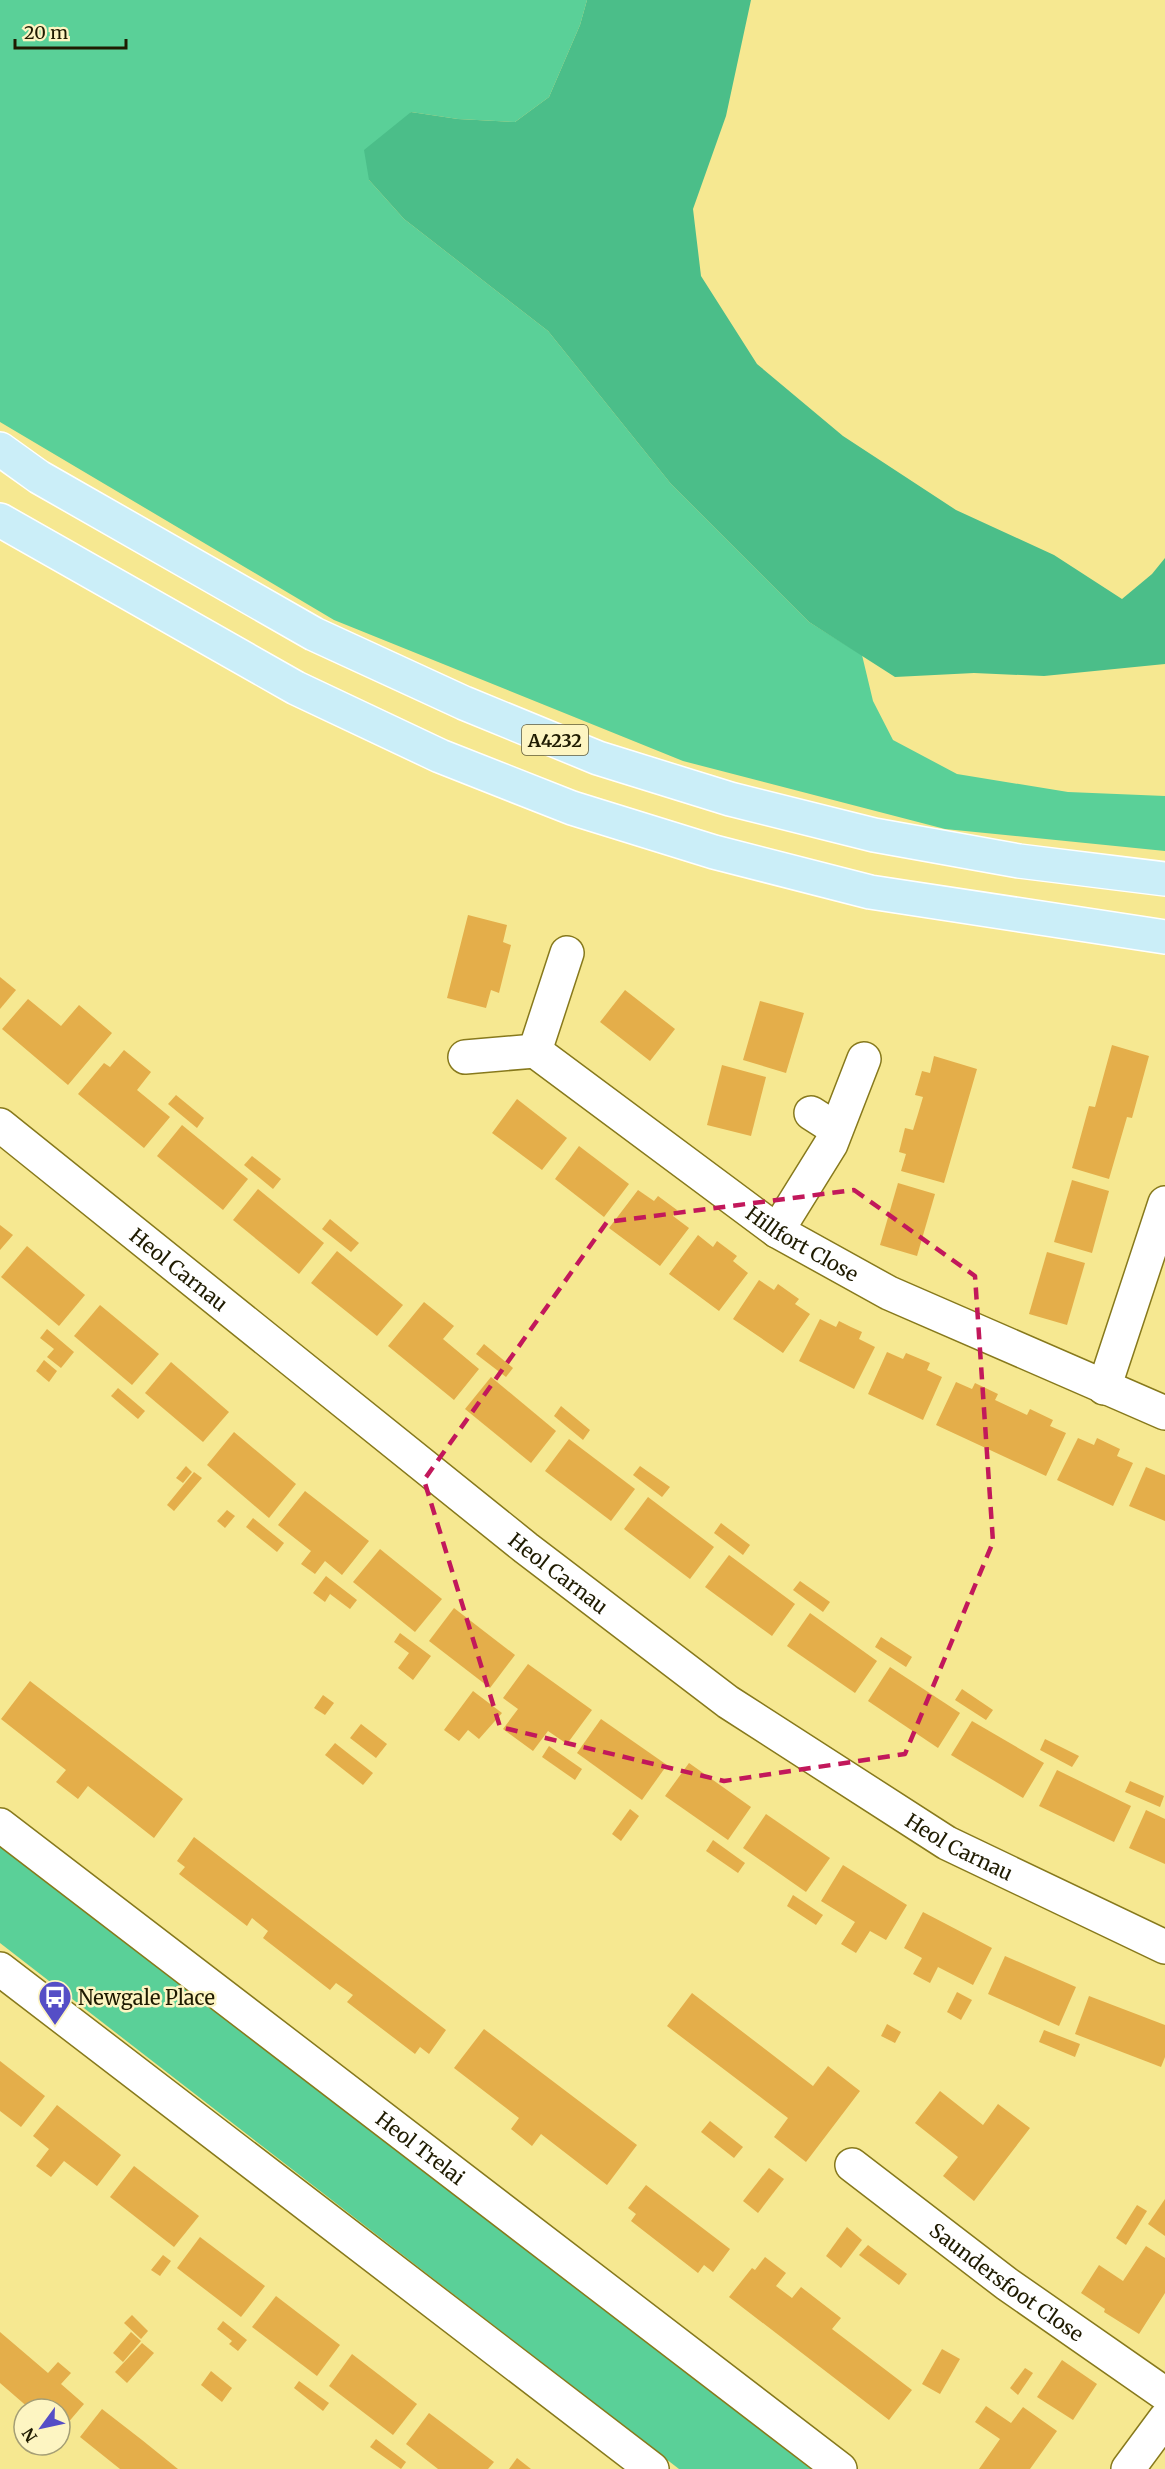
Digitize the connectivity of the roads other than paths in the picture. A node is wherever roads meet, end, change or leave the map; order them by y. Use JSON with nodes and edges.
{"nodes":[{"id":1,"x":0,"y":449,"type":"edge"},
{"id":2,"x":0,"y":520,"type":"edge"},
{"id":3,"x":1165,"y":879,"type":"edge"},
{"id":4,"x":1165,"y":937,"type":"edge"},
{"id":5,"x":567,"y":953,"type":"dead end"},
{"id":6,"x":536,"y":1051,"type":"junction"},
{"id":7,"x":465,"y":1057,"type":"dead end"},
{"id":8,"x":864,"y":1059,"type":"dead end"},
{"id":9,"x":0,"y":1125,"type":"edge"},
{"id":10,"x":1165,"y":1203,"type":"edge"},
{"id":11,"x":777,"y":1231,"type":"junction"},
{"id":12,"x":1104,"y":1388,"type":"junction"},
{"id":13,"x":1165,"y":1413,"type":"edge"},
{"id":14,"x":0,"y":1825,"type":"edge"},
{"id":15,"x":1165,"y":1947,"type":"edge"},
{"id":16,"x":0,"y":1969,"type":"edge"},
{"id":17,"x":852,"y":2165,"type":"dead end"},
{"id":18,"x":1165,"y":2394,"type":"edge"},
{"id":19,"x":1165,"y":2419,"type":"edge"},
{"id":20,"x":652,"y":2469,"type":"edge"},
{"id":21,"x":840,"y":2469,"type":"edge"},
{"id":22,"x":1128,"y":2469,"type":"edge"}],
"edges":[{"from":1,"to":3,"type":"main road","number":"A4232"},
{"from":2,"to":4,"type":"main road"},
{"from":5,"to":6,"type":"street"},
{"from":6,"to":7,"type":"street"},
{"from":6,"to":11,"type":"street","name":"Hillfort Close"},
{"from":8,"to":11,"type":"street"},
{"from":9,"to":15,"type":"street","name":"Heol Carnau"},
{"from":10,"to":12,"type":"street"},
{"from":11,"to":12,"type":"street","name":"Hillfort Close"},
{"from":12,"to":13,"type":"street","name":"Hillfort Close"},
{"from":14,"to":21,"type":"street","name":"Heol Trelai"},
{"from":16,"to":20,"type":"street"},
{"from":17,"to":18,"type":"street","name":"Saundersfoot Close"},
{"from":19,"to":22,"type":"street"}]}
